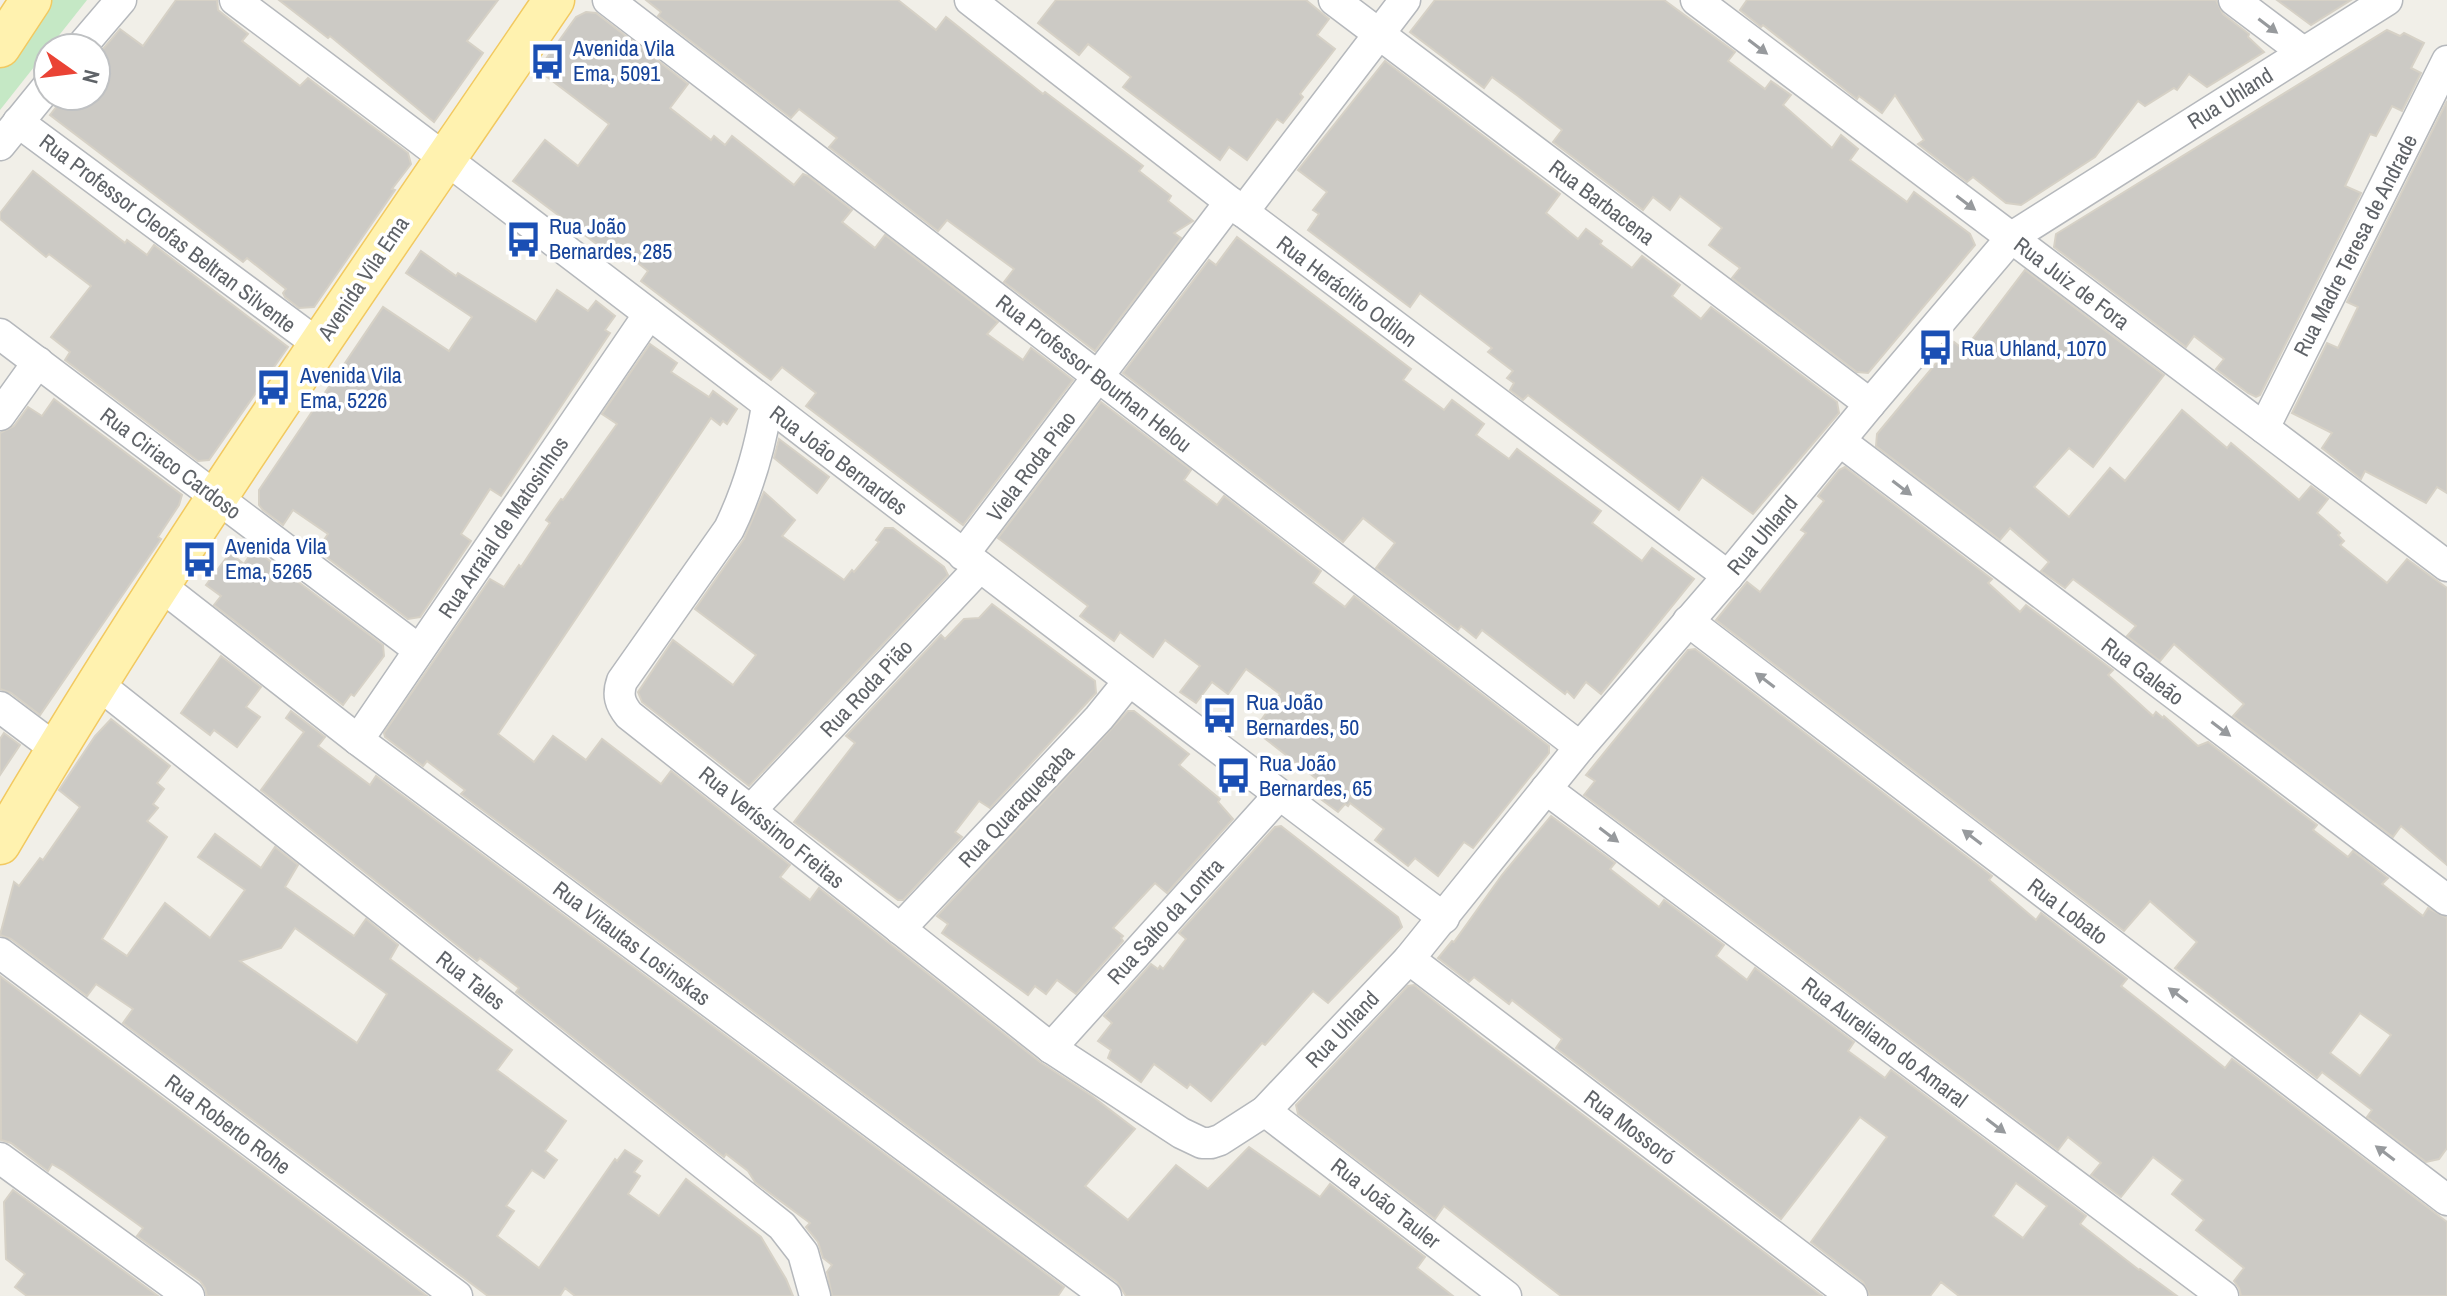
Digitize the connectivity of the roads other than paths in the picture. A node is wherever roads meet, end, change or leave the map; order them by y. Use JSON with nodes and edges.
{"nodes":[{"id":1,"x":31,"y":0,"type":"edge"},
{"id":2,"x":121,"y":0,"type":"edge"},
{"id":3,"x":235,"y":0,"type":"edge"},
{"id":4,"x":554,"y":0,"type":"edge"},
{"id":5,"x":608,"y":0,"type":"edge"},
{"id":6,"x":970,"y":0,"type":"edge"},
{"id":7,"x":1334,"y":0,"type":"edge"},
{"id":8,"x":1405,"y":0,"type":"edge"},
{"id":9,"x":1696,"y":0,"type":"edge"},
{"id":10,"x":2234,"y":0,"type":"edge"},
{"id":11,"x":2387,"y":0,"type":"edge"},
{"id":12,"x":94,"y":32,"type":"edge"},
{"id":13,"x":1379,"y":34,"type":"junction"},
{"id":14,"x":0,"y":47,"type":"edge"},
{"id":15,"x":2303,"y":52,"type":"junction"},
{"id":16,"x":2447,"y":61,"type":"edge"},
{"id":17,"x":32,"y":106,"type":"edge"},
{"id":18,"x":9,"y":134,"type":"edge"},
{"id":19,"x":447,"y":158,"type":"junction"},
{"id":20,"x":1236,"y":207,"type":"junction"},
{"id":21,"x":2012,"y":237,"type":"junction"},
{"id":22,"x":649,"y":314,"type":"junction"},
{"id":23,"x":0,"y":334,"type":"edge"},
{"id":24,"x":318,"y":344,"type":"junction"},
{"id":25,"x":38,"y":362,"type":"junction"},
{"id":26,"x":1098,"y":376,"type":"junction"},
{"id":27,"x":1870,"y":404,"type":"junction"},
{"id":28,"x":767,"y":406,"type":"junction"},
{"id":29,"x":0,"y":415,"type":"edge"},
{"id":30,"x":2264,"y":428,"type":"junction"},
{"id":31,"x":1840,"y":441,"type":"junction"},
{"id":32,"x":217,"y":498,"type":"junction"},
{"id":33,"x":2442,"y":552,"type":"edge"},
{"id":34,"x":972,"y":561,"type":"junction"},
{"id":35,"x":1728,"y":576,"type":"junction"},
{"id":36,"x":161,"y":586,"type":"junction"},
{"id":37,"x":1688,"y":621,"type":"junction"},
{"id":38,"x":419,"y":650,"type":"junction"},
{"id":39,"x":1129,"y":681,"type":"junction"},
{"id":40,"x":98,"y":684,"type":"junction"},
{"id":41,"x":0,"y":707,"type":"edge"},
{"id":42,"x":358,"y":740,"type":"junction"},
{"id":43,"x":1580,"y":747,"type":"junction"},
{"id":44,"x":56,"y":749,"type":"junction"},
{"id":45,"x":1546,"y":789,"type":"junction"},
{"id":46,"x":1279,"y":795,"type":"junction"},
{"id":47,"x":752,"y":809,"type":"junction"},
{"id":48,"x":0,"y":844,"type":"edge"},
{"id":49,"x":2447,"y":900,"type":"edge"},
{"id":50,"x":1444,"y":918,"type":"junction"},
{"id":51,"x":900,"y":929,"type":"junction"},
{"id":52,"x":0,"y":953,"type":"edge"},
{"id":53,"x":1409,"y":959,"type":"junction"},
{"id":54,"x":1051,"y":1048,"type":"junction"},
{"id":55,"x":1265,"y":1111,"type":"junction"},
{"id":56,"x":1202,"y":1143,"type":"joint"},
{"id":57,"x":0,"y":1158,"type":"edge"},
{"id":58,"x":2443,"y":1188,"type":"edge"},
{"id":59,"x":189,"y":1296,"type":"edge"},
{"id":60,"x":457,"y":1296,"type":"edge"},
{"id":61,"x":815,"y":1296,"type":"edge"},
{"id":62,"x":1106,"y":1296,"type":"edge"},
{"id":63,"x":1506,"y":1296,"type":"edge"},
{"id":64,"x":1852,"y":1296,"type":"edge"},
{"id":65,"x":2223,"y":1296,"type":"edge"}],
"edges":[{"from":1,"to":14,"type":"main road"},
{"from":2,"to":12,"type":"street"},
{"from":3,"to":19,"type":"street","name":"Rua João Bernardes"},
{"from":4,"to":19,"type":"main road","name":"Avenida Vila Ema"},
{"from":5,"to":26,"type":"street","name":"Rua Professor Bourhan Helou"},
{"from":6,"to":20,"type":"street","name":"Rua Heráclito Odilon"},
{"from":7,"to":13,"type":"street","name":"Rua Barbacena"},
{"from":8,"to":13,"type":"street","name":"Viela Roda Piao"},
{"from":9,"to":21,"type":"street","name":"Rua Juiz de Fora","one_way":true},
{"from":10,"to":15,"type":"street","one_way":true},
{"from":11,"to":15,"type":"street","name":"Rua Uhland"},
{"from":13,"to":20,"type":"street","name":"Viela Roda Piao"},
{"from":13,"to":27,"type":"street","name":"Rua Barbacena"},
{"from":15,"to":21,"type":"street","name":"Rua Uhland"},
{"from":16,"to":30,"type":"street","name":"Rua Madre Teresa de Andrade"},
{"from":17,"to":18,"type":"street"},
{"from":18,"to":24,"type":"street","name":"Rua Professor Cleofas Beltran Silvente"},
{"from":19,"to":22,"type":"street","name":"Rua João Bernardes"},
{"from":19,"to":24,"type":"main road","name":"Avenida Vila Ema"},
{"from":20,"to":26,"type":"street","name":"Viela Roda Piao"},
{"from":20,"to":35,"type":"street","name":"Rua Heráclito Odilon"},
{"from":21,"to":27,"type":"street","name":"Rua Uhland"},
{"from":21,"to":30,"type":"street","name":"Rua Juiz de Fora"},
{"from":22,"to":28,"type":"street","name":"Rua João Bernardes"},
{"from":22,"to":38,"type":"street","name":"Rua Arraial de Matosinhos"},
{"from":23,"to":25,"type":"street","name":"Rua Ciriaco Cardoso"},
{"from":24,"to":32,"type":"main road","name":"Avenida Vila Ema"},
{"from":25,"to":29,"type":"street"},
{"from":25,"to":32,"type":"street","name":"Rua Ciriaco Cardoso"},
{"from":26,"to":34,"type":"street","name":"Viela Roda Piao"},
{"from":26,"to":43,"type":"street","name":"Rua Professor Bourhan Helou"},
{"from":27,"to":31,"type":"street","name":"Rua Uhland"},
{"from":28,"to":34,"type":"street","name":"Rua João Bernardes"},
{"from":28,"to":47,"type":"street","name":"Rua Veríssimo Freitas"},
{"from":30,"to":33,"type":"street","name":"Rua Juiz de Fora"},
{"from":31,"to":35,"type":"street","name":"Rua Uhland"},
{"from":31,"to":49,"type":"street","name":"Rua Galeão","one_way":true},
{"from":32,"to":36,"type":"main road","name":"Avenida Vila Ema"},
{"from":32,"to":38,"type":"street","name":"Rua Ciriaco Cardoso"},
{"from":34,"to":39,"type":"street","name":"Rua João Bernardes"},
{"from":34,"to":47,"type":"street","name":"Rua Roda Pião"},
{"from":35,"to":37,"type":"street","name":"Rua Uhland"},
{"from":36,"to":40,"type":"main road","name":"Avenida Vila Ema"},
{"from":36,"to":42,"type":"street","name":"Rua Vitautas Losinskas"},
{"from":37,"to":43,"type":"street","name":"Rua Uhland"},
{"from":58,"to":37,"type":"street","name":"Rua Lobato","one_way":true},
{"from":38,"to":42,"type":"street","name":"Rua Arraial de Matosinhos"},
{"from":39,"to":46,"type":"street","name":"Rua João Bernardes"},
{"from":39,"to":51,"type":"street","name":"Rua Quaraqueçaba"},
{"from":40,"to":44,"type":"main road","name":"Avenida Vila Ema"},
{"from":40,"to":61,"type":"street","name":"Rua Tales"},
{"from":41,"to":44,"type":"street"},
{"from":42,"to":62,"type":"street","name":"Rua Vitautas Losinskas"},
{"from":43,"to":45,"type":"street","name":"Rua Uhland"},
{"from":44,"to":48,"type":"main road","name":"Avenida Vila Ema"},
{"from":45,"to":50,"type":"street","name":"Rua Uhland"},
{"from":45,"to":65,"type":"street","name":"Rua Aureliano do Amaral","one_way":true},
{"from":46,"to":50,"type":"street","name":"Rua João Bernardes"},
{"from":46,"to":54,"type":"street","name":"Rua Salto da Lontra"},
{"from":47,"to":51,"type":"street","name":"Rua Veríssimo Freitas"},
{"from":50,"to":53,"type":"street","name":"Rua Uhland"},
{"from":51,"to":54,"type":"street","name":"Rua Veríssimo Freitas"},
{"from":52,"to":60,"type":"street","name":"Rua Roberto Rohe"},
{"from":53,"to":55,"type":"street","name":"Rua Uhland"},
{"from":53,"to":64,"type":"street","name":"Rua Mossoró"},
{"from":54,"to":56,"type":"street","name":"Rua Veríssimo Freitas"},
{"from":55,"to":56,"type":"street","name":"Rua Uhland"},
{"from":55,"to":63,"type":"street","name":"Rua João Tauler"},
{"from":57,"to":59,"type":"street"}]}
